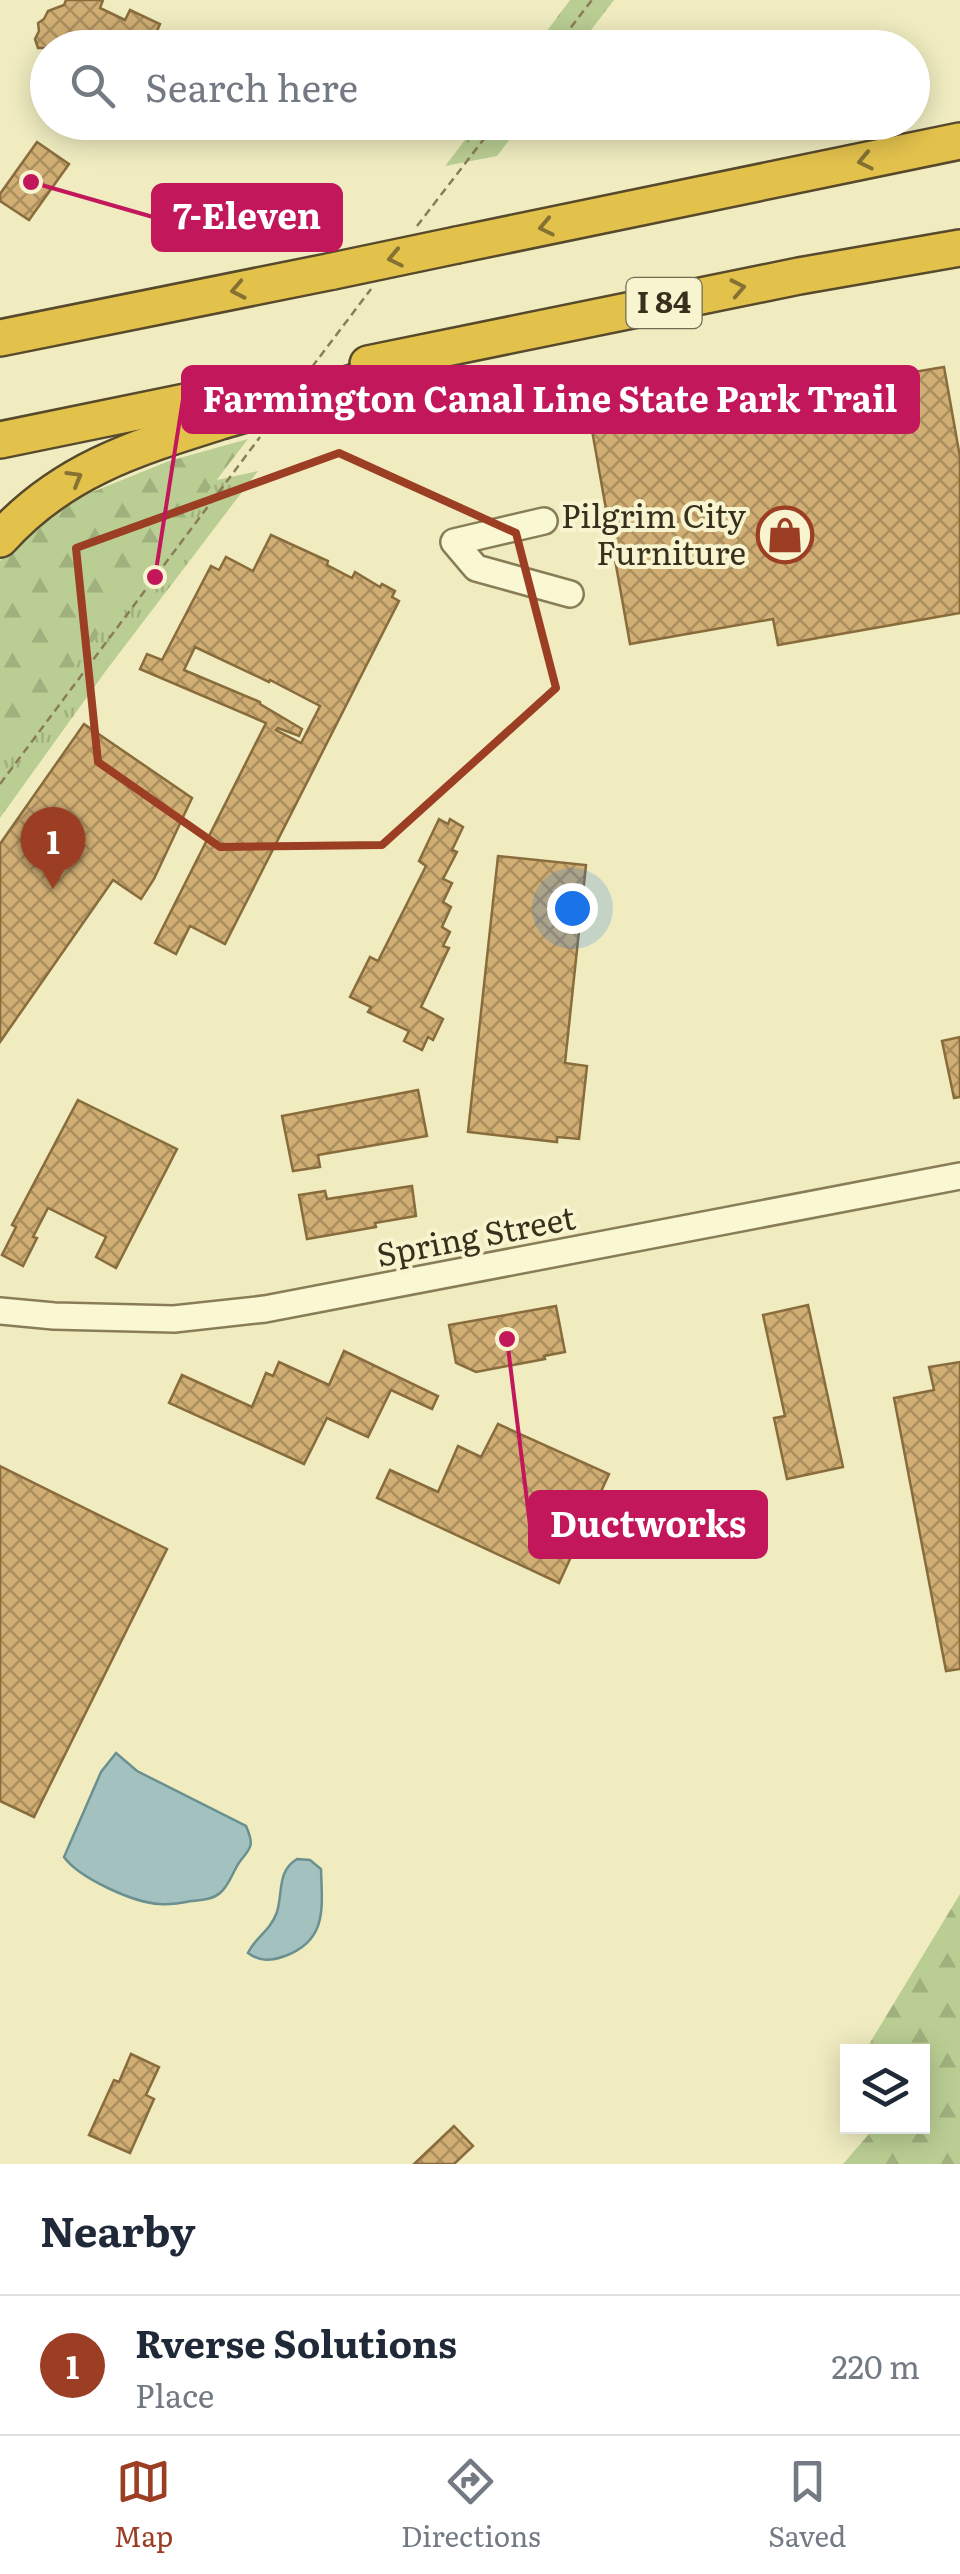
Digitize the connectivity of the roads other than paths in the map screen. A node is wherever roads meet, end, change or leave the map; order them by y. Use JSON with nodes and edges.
{"nodes":[{"id":1,"x":960,"y":141,"type":"edge"},
{"id":2,"x":960,"y":248,"type":"edge"},
{"id":3,"x":0,"y":338,"type":"edge"},
{"id":4,"x":362,"y":373,"type":"junction"},
{"id":5,"x":0,"y":440,"type":"edge"},
{"id":6,"x":544,"y":521,"type":"dead end"},
{"id":7,"x":0,"y":539,"type":"edge"},
{"id":8,"x":570,"y":594,"type":"dead end"},
{"id":9,"x":960,"y":1176,"type":"edge"},
{"id":10,"x":0,"y":1311,"type":"edge"}],
"edges":[{"from":1,"to":3,"type":"highway","one_way":true,"bridge":true},
{"from":4,"to":2,"type":"highway","number":"I 84","one_way":true},
{"from":4,"to":5,"type":"highway","number":"I 84"},
{"from":7,"to":4,"type":"highway","one_way":true,"bridge":true},
{"from":6,"to":8,"type":"street"},
{"from":9,"to":10,"type":"street","name":"Spring Street"}]}
